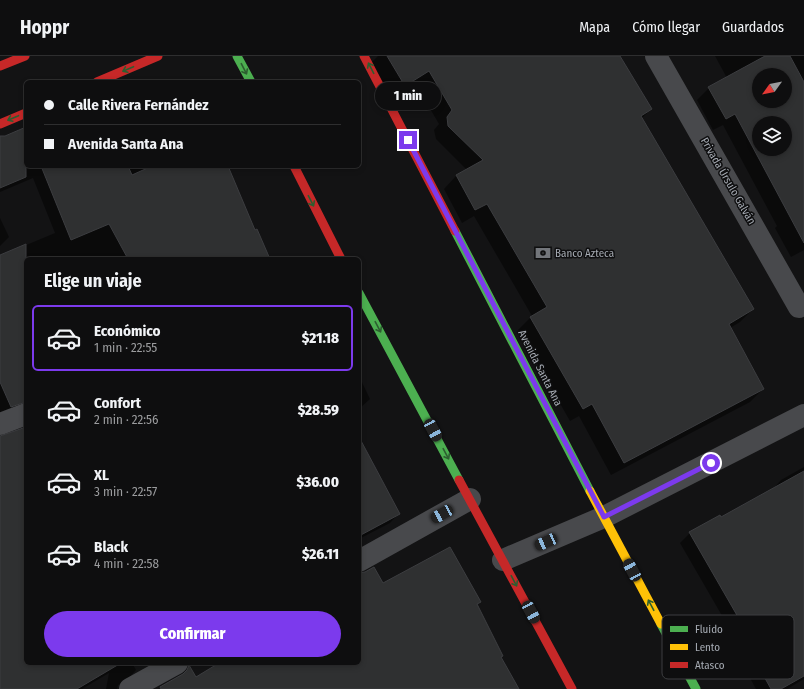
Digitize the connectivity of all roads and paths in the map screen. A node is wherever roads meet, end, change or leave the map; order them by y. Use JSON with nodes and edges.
{"nodes":[{"id":1,"x":25,"y":56,"type":"edge"},
{"id":2,"x":158,"y":56,"type":"edge"},
{"id":3,"x":237,"y":56,"type":"edge"},
{"id":4,"x":364,"y":56,"type":"edge"},
{"id":5,"x":656,"y":56,"type":"edge"},
{"id":6,"x":0,"y":66,"type":"edge"},
{"id":7,"x":103,"y":80,"type":"edge"},
{"id":8,"x":249,"y":80,"type":"edge"},
{"id":9,"x":24,"y":114,"type":"edge"},
{"id":10,"x":0,"y":124,"type":"edge"},
{"id":11,"x":295,"y":168,"type":"edge"},
{"id":12,"x":340,"y":257,"type":"edge"},
{"id":13,"x":361,"y":297,"type":"edge"},
{"id":14,"x":799,"y":307,"type":"dead end"},
{"id":15,"x":24,"y":415,"type":"edge"},
{"id":16,"x":804,"y":415,"type":"edge"},
{"id":17,"x":0,"y":424,"type":"edge"},
{"id":18,"x":470,"y":499,"type":"junction"},
{"id":19,"x":604,"y":517,"type":"junction"},
{"id":20,"x":361,"y":560,"type":"edge"},
{"id":21,"x":503,"y":560,"type":"junction"},
{"id":22,"x":662,"y":625,"type":"edge"},
{"id":23,"x":173,"y":665,"type":"edge"},
{"id":24,"x":691,"y":679,"type":"edge"},
{"id":25,"x":130,"y":689,"type":"edge"},
{"id":26,"x":572,"y":689,"type":"edge"},
{"id":27,"x":696,"y":689,"type":"edge"}],
"edges":[{"from":1,"to":6,"type":"main road"},
{"from":2,"to":7,"type":"main road","one_way":true},
{"from":3,"to":8,"type":"main road","one_way":true},
{"from":19,"to":4,"type":"main road","name":"Avenida Santa Ana","one_way":true},
{"from":5,"to":14,"type":"street","name":"Privada Úrsulo Galván"},
{"from":9,"to":10,"type":"main road","one_way":true},
{"from":11,"to":12,"type":"main road","one_way":true},
{"from":13,"to":18,"type":"main road","one_way":true},
{"from":15,"to":17,"type":"street"},
{"from":16,"to":19,"type":"street"},
{"from":18,"to":20,"type":"street"},
{"from":18,"to":21,"type":"main road"},
{"from":19,"to":21,"type":"street"},
{"from":22,"to":19,"type":"main road","name":"Avenida Santa Ana","one_way":true},
{"from":21,"to":26,"type":"main road","one_way":true},
{"from":23,"to":25,"type":"street"},
{"from":27,"to":24,"type":"main road","name":"Avenida Santa Ana","one_way":true}]}
